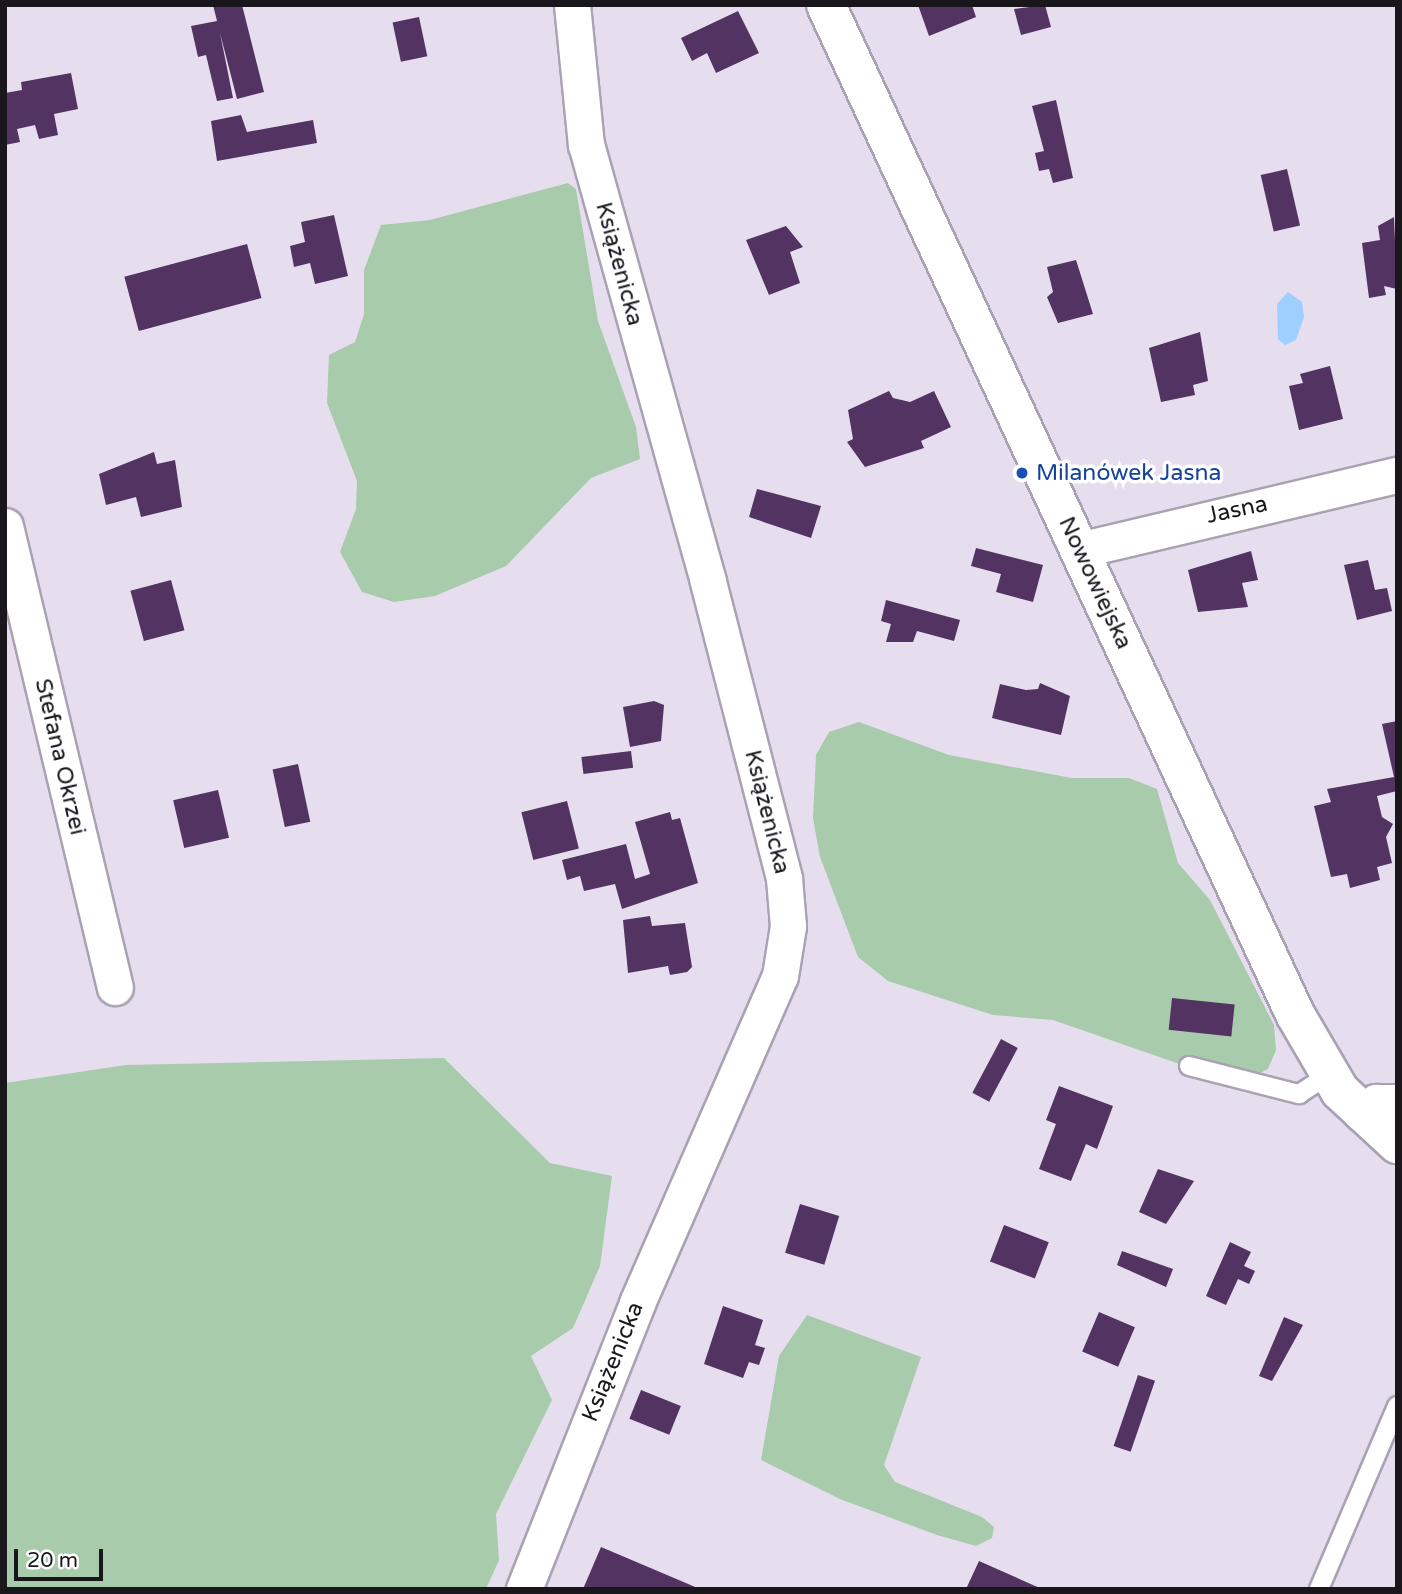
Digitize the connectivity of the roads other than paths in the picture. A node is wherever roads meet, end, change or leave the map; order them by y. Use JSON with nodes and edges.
{"nodes":[{"id":1,"x":572,"y":5,"type":"edge"},
{"id":2,"x":826,"y":5,"type":"edge"},
{"id":3,"x":1397,"y":475,"type":"edge"},
{"id":4,"x":5,"y":526,"type":"edge"},
{"id":5,"x":1079,"y":550,"type":"junction"},
{"id":6,"x":115,"y":987,"type":"dead end"},
{"id":7,"x":1189,"y":1066,"type":"dead end"},
{"id":8,"x":1328,"y":1075,"type":"junction"},
{"id":9,"x":1379,"y":1107,"type":"edge"},
{"id":10,"x":1397,"y":1144,"type":"edge"},
{"id":11,"x":1397,"y":1406,"type":"edge"},
{"id":12,"x":524,"y":1589,"type":"edge"},
{"id":13,"x":1319,"y":1589,"type":"edge"}],
"edges":[{"from":1,"to":12,"type":"street","name":"Książenicka"},
{"from":2,"to":5,"type":"street","name":"Nowowiejska"},
{"from":3,"to":5,"type":"street","name":"Jasna"},
{"from":4,"to":6,"type":"street","name":"Stefana Okrzei"},
{"from":5,"to":8,"type":"street","name":"Nowowiejska"},
{"from":7,"to":8,"type":"lane"},
{"from":8,"to":9,"type":"street","name":"Nowowiejska"},
{"from":9,"to":10,"type":"street","name":"Nowowiejska"},
{"from":11,"to":13,"type":"lane"}]}
